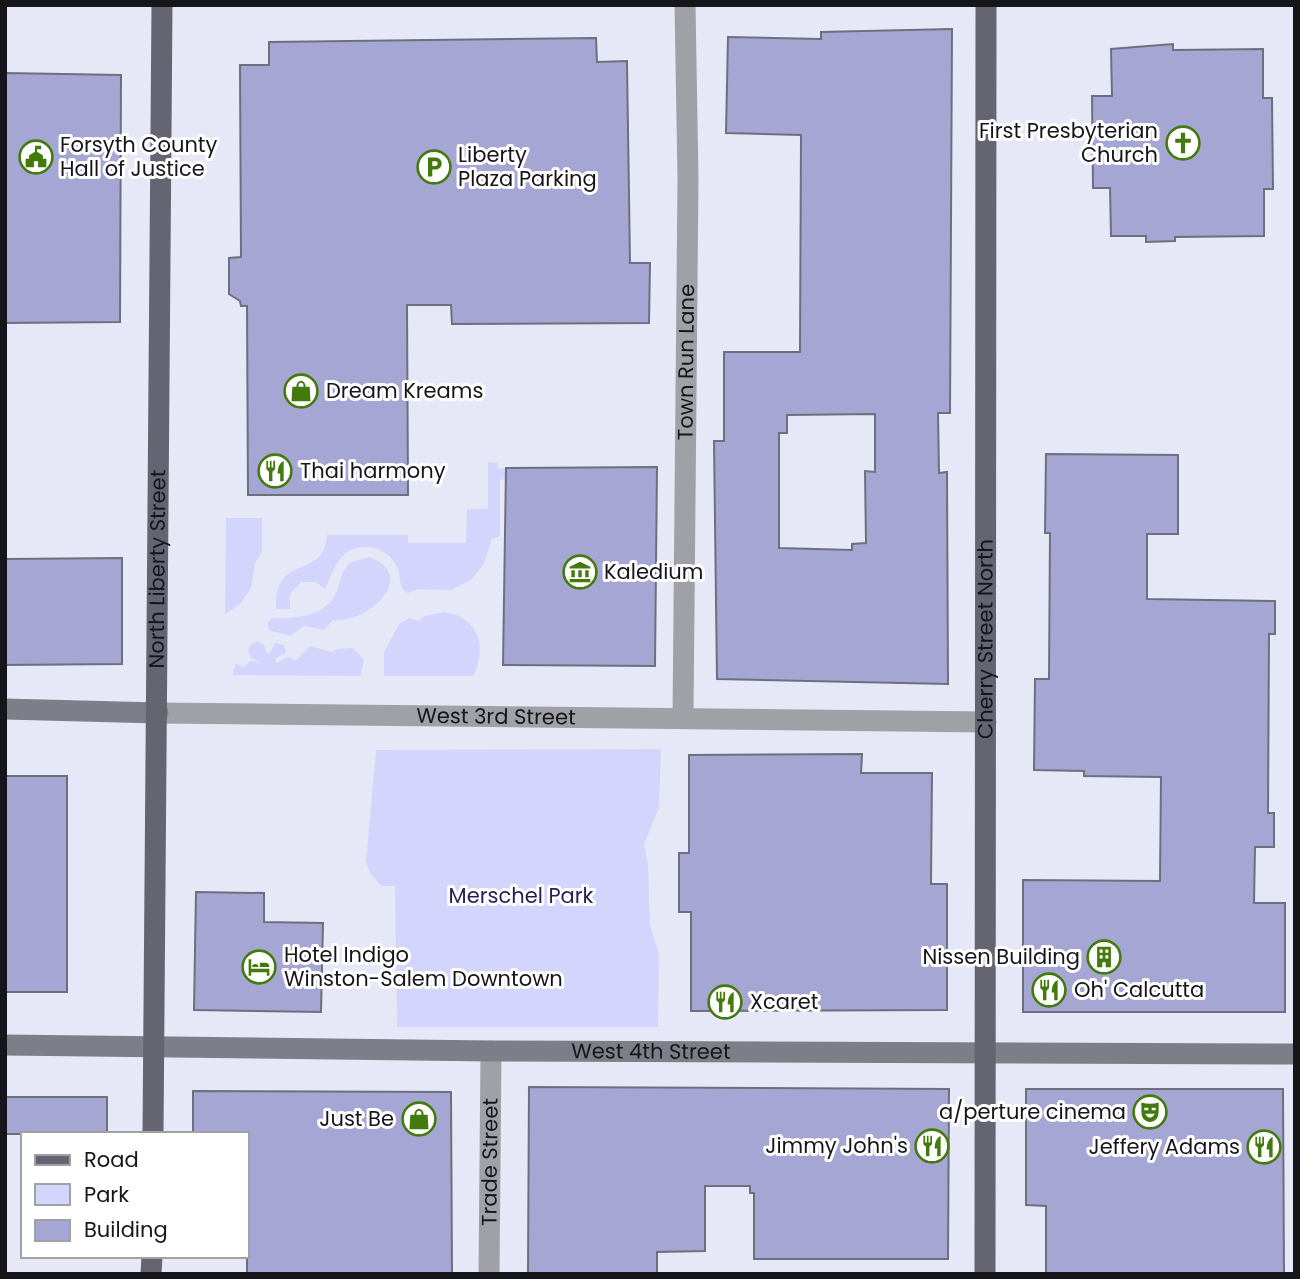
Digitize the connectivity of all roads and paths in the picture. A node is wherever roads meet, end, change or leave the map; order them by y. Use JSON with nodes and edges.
{"nodes":[{"id":1,"x":162,"y":5,"type":"edge"},
{"id":2,"x":685,"y":5,"type":"edge"},
{"id":3,"x":986,"y":5,"type":"edge"},
{"id":4,"x":5,"y":709,"type":"edge"},
{"id":5,"x":158,"y":713,"type":"junction"},
{"id":6,"x":683,"y":718,"type":"junction"},
{"id":7,"x":986,"y":722,"type":"junction"},
{"id":8,"x":5,"y":1045,"type":"edge"},
{"id":9,"x":153,"y":1046,"type":"junction"},
{"id":10,"x":491,"y":1051,"type":"junction"},
{"id":11,"x":985,"y":1052,"type":"junction"},
{"id":12,"x":1295,"y":1054,"type":"edge"},
{"id":13,"x":153,"y":1132,"type":"edge"},
{"id":14,"x":489,"y":1274,"type":"edge"},
{"id":15,"x":985,"y":1274,"type":"edge"}],
"edges":[{"from":1,"to":5,"type":"main road","name":"North Liberty Street"},
{"from":2,"to":6,"type":"street","name":"Town Run Lane"},
{"from":3,"to":7,"type":"main road","name":"Cherry Street North"},
{"from":4,"to":5,"type":"main road","name":"West 3rd Street"},
{"from":5,"to":6,"type":"street","name":"West 3rd Street"},
{"from":5,"to":9,"type":"main road","name":"North Liberty Street"},
{"from":6,"to":7,"type":"street","name":"West 3rd Street"},
{"from":7,"to":11,"type":"main road","name":"Cherry Street North"},
{"from":8,"to":9,"type":"main road","name":"West 4th Street"},
{"from":9,"to":10,"type":"main road","name":"West 4th Street"},
{"from":9,"to":13,"type":"main road","name":"North Liberty Street"},
{"from":10,"to":11,"type":"main road","name":"West 4th Street"},
{"from":10,"to":14,"type":"street","name":"Trade Street"},
{"from":11,"to":12,"type":"main road","name":"West 4th Street"},
{"from":11,"to":15,"type":"main road","name":"Cherry Street North"}]}
